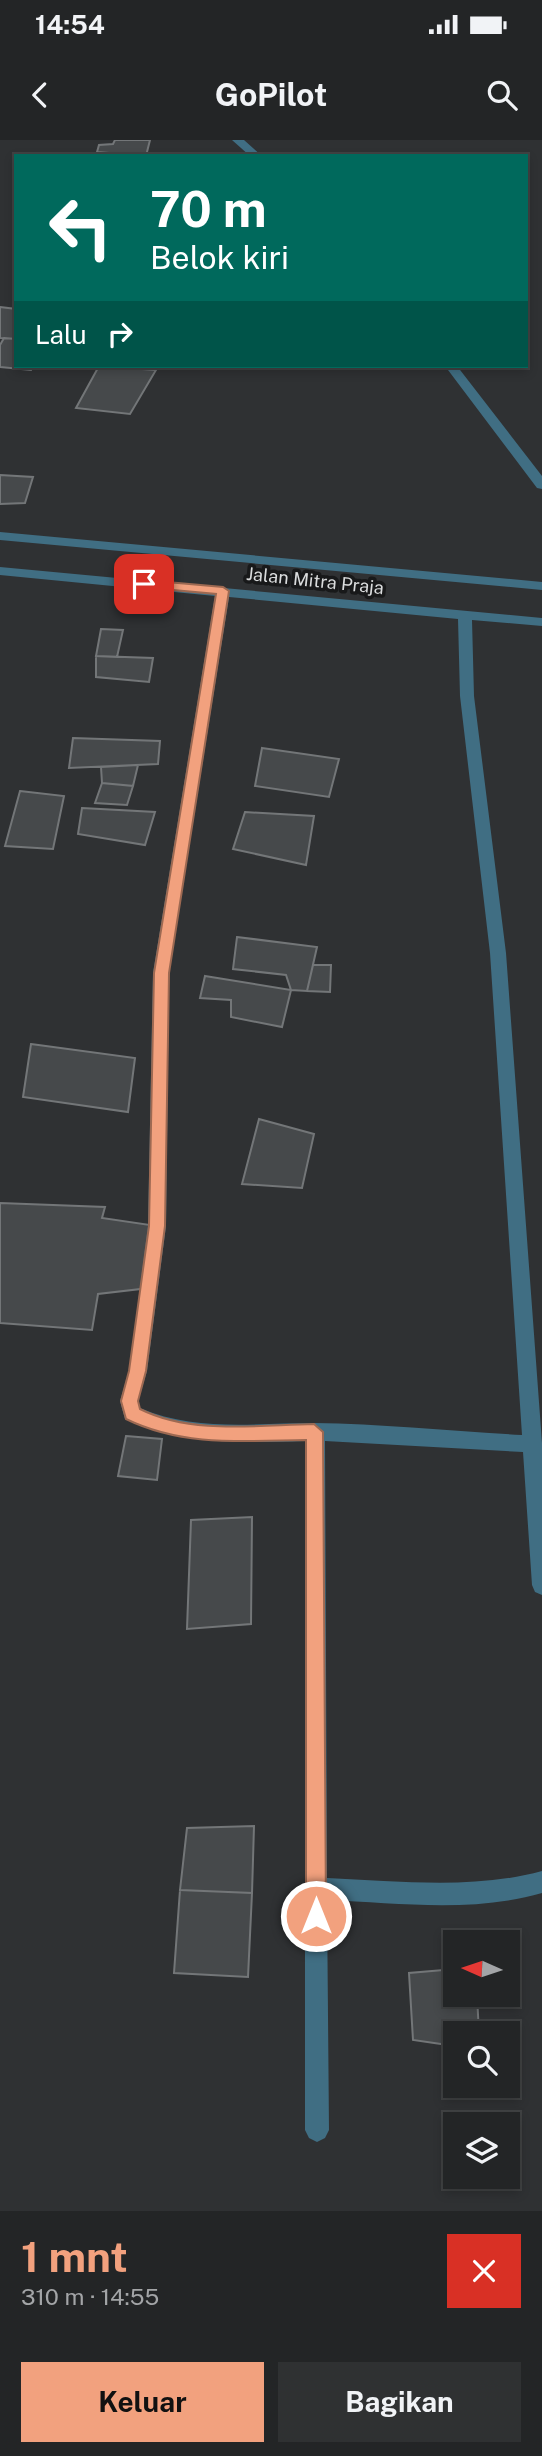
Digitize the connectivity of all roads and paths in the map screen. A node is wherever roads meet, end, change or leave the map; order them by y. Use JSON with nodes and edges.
{"nodes":[{"id":1,"x":237,"y":140,"type":"edge"},
{"id":2,"x":254,"y":154,"type":"edge"},
{"id":3,"x":453,"y":368,"type":"edge"},
{"id":4,"x":542,"y":485,"type":"edge"},
{"id":5,"x":0,"y":536,"type":"edge"},
{"id":6,"x":0,"y":571,"type":"edge"},
{"id":7,"x":542,"y":586,"type":"edge"},
{"id":8,"x":223,"y":591,"type":"junction"},
{"id":9,"x":465,"y":615,"type":"junction"},
{"id":10,"x":542,"y":622,"type":"edge"},
{"id":11,"x":314,"y":1432,"type":"junction"},
{"id":12,"x":533,"y":1444,"type":"junction"},
{"id":13,"x":542,"y":1585,"type":"edge"},
{"id":14,"x":542,"y":1882,"type":"edge"},
{"id":15,"x":316,"y":1889,"type":"junction"},
{"id":16,"x":317,"y":2130,"type":"dead end"}],
"edges":[{"from":1,"to":2,"type":"street"},
{"from":3,"to":4,"type":"street"},
{"from":5,"to":7,"type":"street","name":"Jalan Mitra Praja"},
{"from":6,"to":8,"type":"street","name":"Jalan Mitra Praja"},
{"from":8,"to":9,"type":"street","name":"Jalan Mitra Praja"},
{"from":8,"to":11,"type":"street"},
{"from":9,"to":10,"type":"street","name":"Jalan Mitra Praja"},
{"from":9,"to":12,"type":"street"},
{"from":11,"to":12,"type":"street"},
{"from":11,"to":15,"type":"street"},
{"from":12,"to":13,"type":"street"},
{"from":14,"to":15,"type":"street"},
{"from":15,"to":16,"type":"street"}]}
